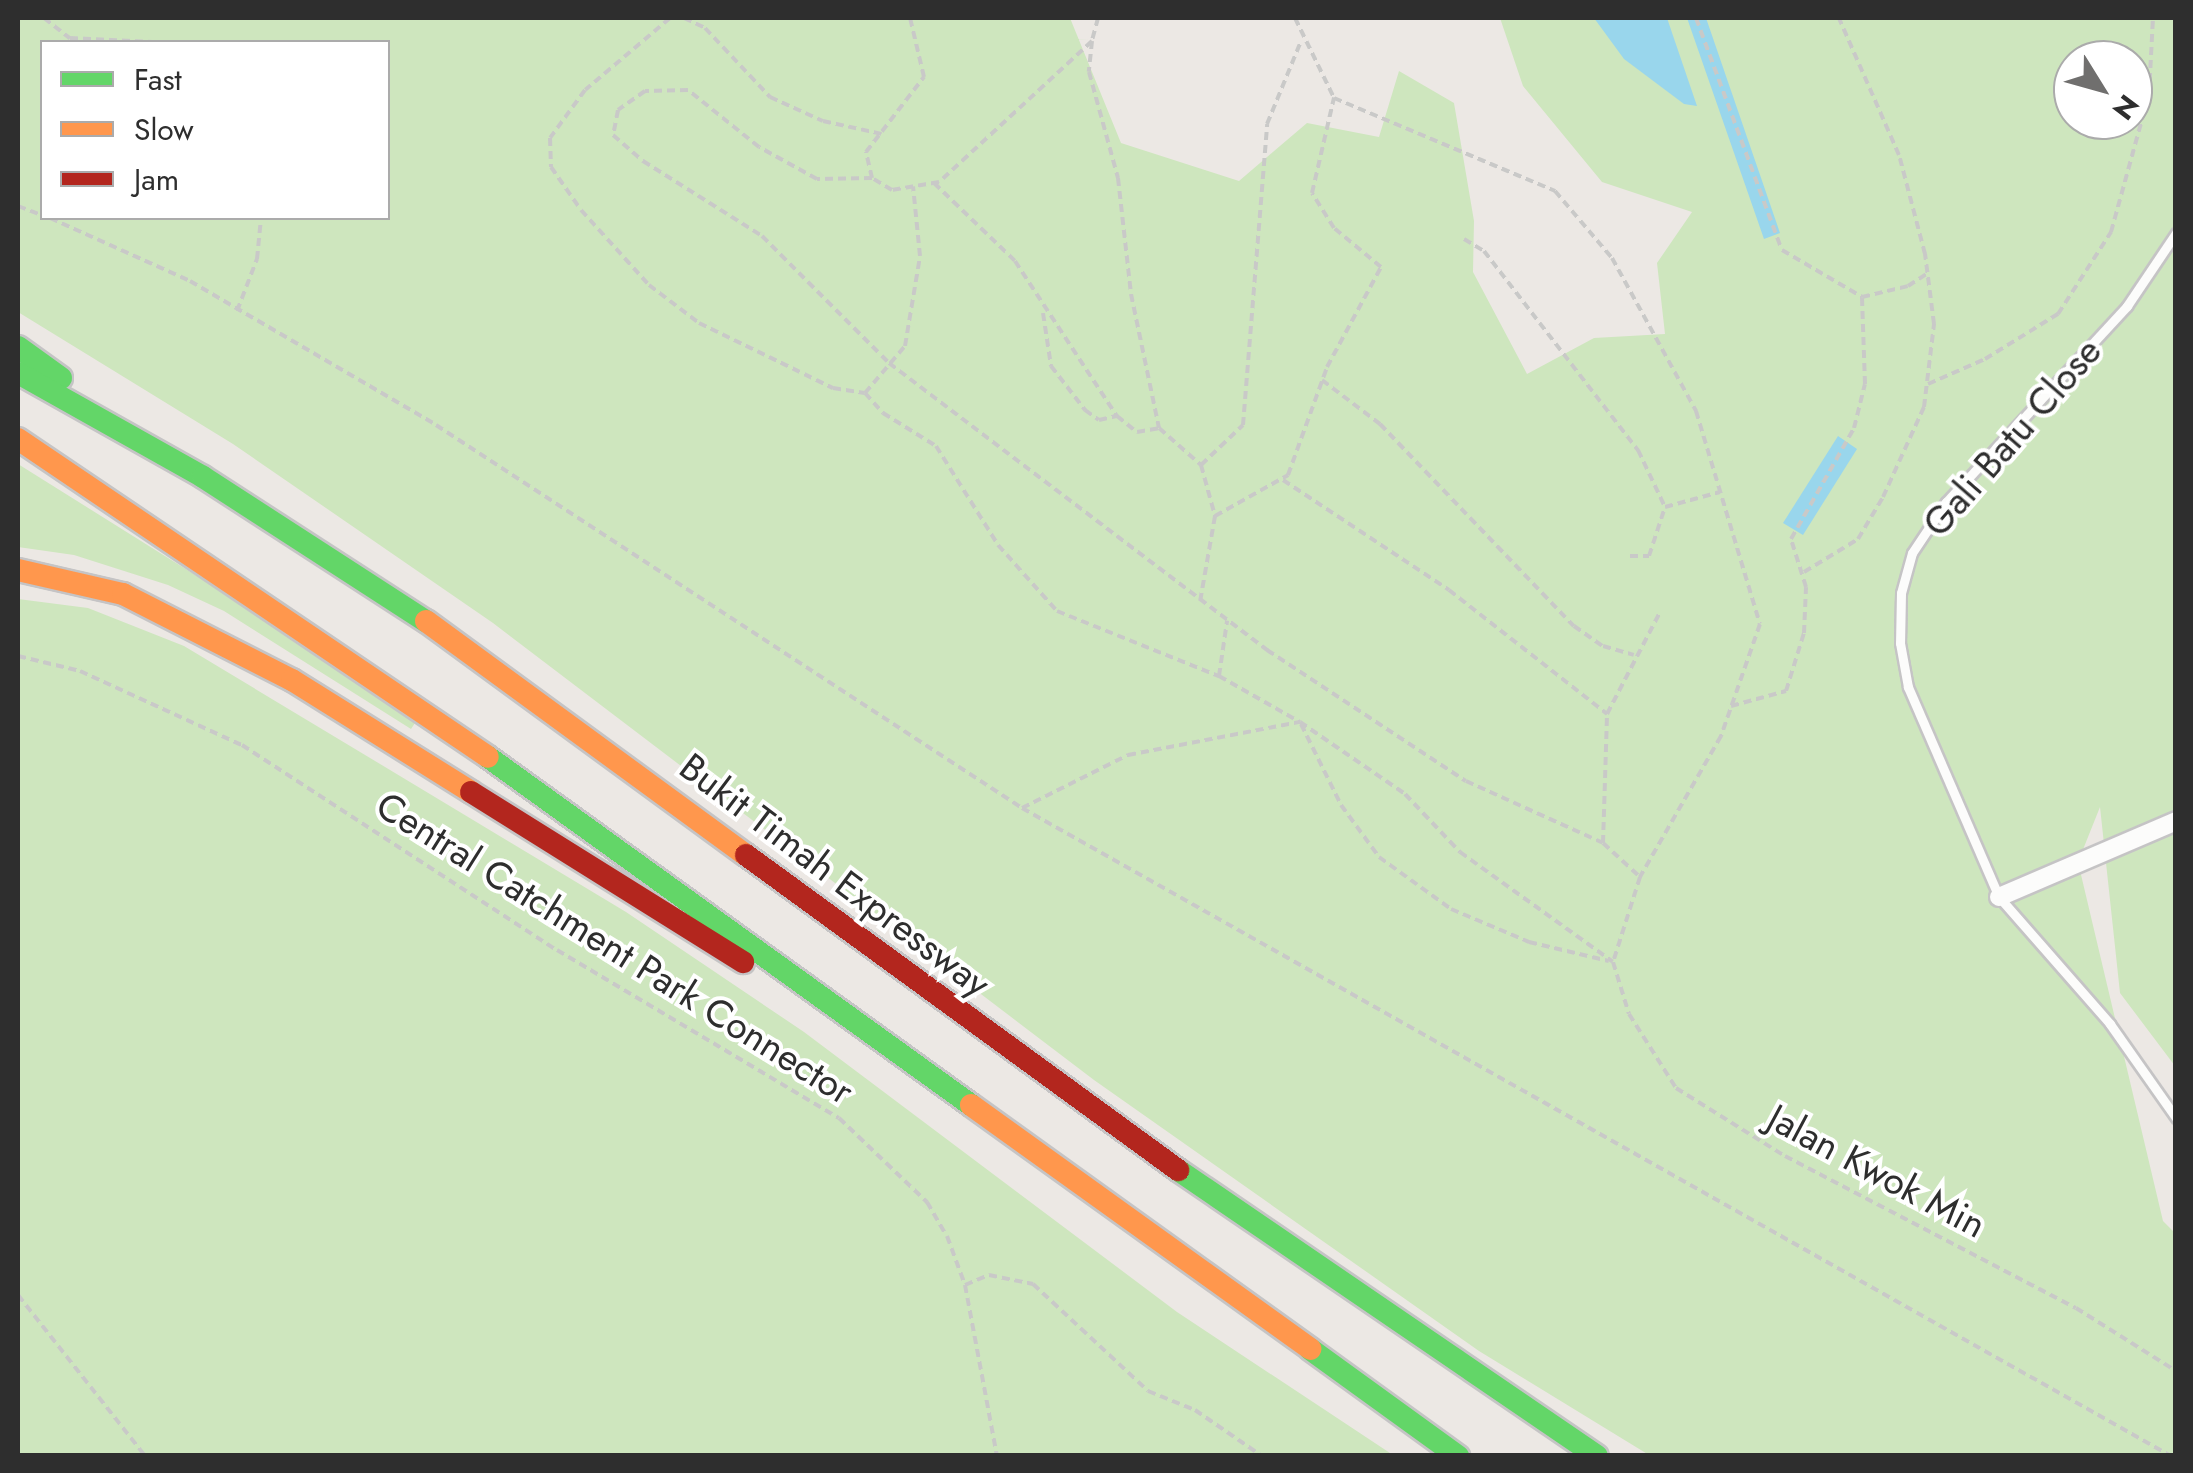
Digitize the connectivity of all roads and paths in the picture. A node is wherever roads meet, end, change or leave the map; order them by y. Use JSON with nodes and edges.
{"nodes":[{"id":1,"x":44,"y":18,"type":"edge"},
{"id":2,"x":670,"y":18,"type":"edge"},
{"id":3,"x":684,"y":18,"type":"edge"},
{"id":4,"x":910,"y":18,"type":"edge"},
{"id":5,"x":1098,"y":18,"type":"edge"},
{"id":6,"x":1295,"y":18,"type":"edge"},
{"id":7,"x":1696,"y":18,"type":"edge"},
{"id":8,"x":1839,"y":18,"type":"edge"},
{"id":9,"x":2153,"y":18,"type":"edge"},
{"id":10,"x":112,"y":40,"type":"edge"},
{"id":11,"x":1092,"y":41,"type":"junction"},
{"id":12,"x":1301,"y":41,"type":"junction"},
{"id":13,"x":1334,"y":98,"type":"junction"},
{"id":14,"x":882,"y":134,"type":"junction"},
{"id":15,"x":872,"y":178,"type":"junction"},
{"id":16,"x":934,"y":183,"type":"junction"},
{"id":17,"x":913,"y":186,"type":"junction"},
{"id":18,"x":54,"y":220,"type":"edge"},
{"id":19,"x":261,"y":220,"type":"edge"},
{"id":20,"x":2176,"y":233,"type":"edge"},
{"id":21,"x":1464,"y":239,"type":"dead end"},
{"id":22,"x":1928,"y":273,"type":"junction"},
{"id":23,"x":1862,"y":297,"type":"junction"},
{"id":24,"x":1043,"y":310,"type":"junction"},
{"id":25,"x":236,"y":312,"type":"junction"},
{"id":26,"x":18,"y":348,"type":"edge"},
{"id":27,"x":888,"y":363,"type":"junction"},
{"id":28,"x":18,"y":373,"type":"edge"},
{"id":29,"x":1321,"y":380,"type":"junction"},
{"id":30,"x":1926,"y":385,"type":"junction"},
{"id":31,"x":866,"y":393,"type":"junction"},
{"id":32,"x":1117,"y":416,"type":"junction"},
{"id":33,"x":1159,"y":428,"type":"junction"},
{"id":34,"x":18,"y":439,"type":"edge"},
{"id":35,"x":1201,"y":465,"type":"junction"},
{"id":36,"x":203,"y":476,"type":"junction"},
{"id":37,"x":1282,"y":480,"type":"junction"},
{"id":38,"x":1720,"y":492,"type":"junction"},
{"id":39,"x":1665,"y":508,"type":"junction"},
{"id":40,"x":1216,"y":516,"type":"junction"},
{"id":41,"x":1630,"y":556,"type":"dead end"},
{"id":42,"x":18,"y":570,"type":"edge"},
{"id":43,"x":1804,"y":572,"type":"junction"},
{"id":44,"x":1200,"y":602,"type":"junction"},
{"id":45,"x":1660,"y":612,"type":"dead end"},
{"id":46,"x":1227,"y":621,"type":"junction"},
{"id":47,"x":1634,"y":655,"type":"junction"},
{"id":48,"x":18,"y":656,"type":"edge"},
{"id":49,"x":1219,"y":676,"type":"junction"},
{"id":50,"x":1732,"y":706,"type":"junction"},
{"id":51,"x":1607,"y":714,"type":"junction"},
{"id":52,"x":1300,"y":722,"type":"junction"},
{"id":53,"x":1022,"y":808,"type":"junction"},
{"id":54,"x":2176,"y":820,"type":"edge"},
{"id":55,"x":1602,"y":843,"type":"junction"},
{"id":56,"x":1640,"y":877,"type":"junction"},
{"id":57,"x":1999,"y":897,"type":"junction"},
{"id":58,"x":1613,"y":962,"type":"junction"},
{"id":59,"x":780,"y":972,"type":"junction"},
{"id":60,"x":2176,"y":1118,"type":"edge"},
{"id":61,"x":965,"y":1285,"type":"junction"},
{"id":62,"x":18,"y":1295,"type":"edge"},
{"id":63,"x":2176,"y":1371,"type":"edge"},
{"id":64,"x":145,"y":1456,"type":"edge"},
{"id":65,"x":997,"y":1456,"type":"edge"},
{"id":66,"x":1262,"y":1456,"type":"edge"},
{"id":67,"x":1458,"y":1456,"type":"edge"},
{"id":68,"x":1597,"y":1456,"type":"edge"},
{"id":69,"x":2171,"y":1456,"type":"edge"}],
"edges":[{"from":1,"to":10,"type":"path"},
{"from":2,"to":31,"type":"path"},
{"from":3,"to":14,"type":"path"},
{"from":4,"to":14,"type":"path"},
{"from":5,"to":11,"type":"path"},
{"from":6,"to":12,"type":"path"},
{"from":7,"to":23,"type":"path"},
{"from":8,"to":22,"type":"path"},
{"from":9,"to":30,"type":"path"},
{"from":11,"to":16,"type":"path"},
{"from":11,"to":33,"type":"path"},
{"from":12,"to":13,"type":"path"},
{"from":12,"to":35,"type":"path"},
{"from":13,"to":29,"type":"path"},
{"from":13,"to":38,"type":"path"},
{"from":14,"to":15,"type":"path"},
{"from":15,"to":17,"type":"path"},
{"from":15,"to":27,"type":"path"},
{"from":16,"to":17,"type":"path"},
{"from":16,"to":24,"type":"path"},
{"from":17,"to":27,"type":"path"},
{"from":18,"to":25,"type":"path"},
{"from":19,"to":25,"type":"path"},
{"from":20,"to":57,"type":"lane","name":"Gali Batu Close"},
{"from":21,"to":39,"type":"path"},
{"from":22,"to":23,"type":"path"},
{"from":22,"to":30,"type":"path"},
{"from":23,"to":43,"type":"path"},
{"from":24,"to":32,"type":"path"},
{"from":24,"to":32,"type":"path"},
{"from":25,"to":53,"type":"path"},
{"from":26,"to":36,"type":"highway"},
{"from":27,"to":31,"type":"path"},
{"from":27,"to":44,"type":"path"},
{"from":28,"to":36,"type":"highway","name":"Bukit Timah Expressway"},
{"from":29,"to":37,"type":"path"},
{"from":29,"to":47,"type":"path"},
{"from":30,"to":43,"type":"path"},
{"from":31,"to":49,"type":"path"},
{"from":32,"to":33,"type":"path"},
{"from":33,"to":35,"type":"path"},
{"from":34,"to":59,"type":"highway"},
{"from":35,"to":40,"type":"path"},
{"from":36,"to":68,"type":"highway","name":"Bukit Timah Expressway"},
{"from":37,"to":40,"type":"path"},
{"from":37,"to":51,"type":"path"},
{"from":38,"to":39,"type":"path"},
{"from":38,"to":50,"type":"path"},
{"from":39,"to":41,"type":"path"},
{"from":40,"to":44,"type":"path"},
{"from":42,"to":59,"type":"highway"},
{"from":43,"to":50,"type":"path"},
{"from":44,"to":46,"type":"path"},
{"from":45,"to":47,"type":"path"},
{"from":46,"to":49,"type":"path"},
{"from":46,"to":55,"type":"path"},
{"from":47,"to":51,"type":"path"},
{"from":48,"to":61,"type":"path","name":"Central Catchment Park Connector"},
{"from":49,"to":52,"type":"path"},
{"from":50,"to":56,"type":"path"},
{"from":51,"to":55,"type":"path"},
{"from":52,"to":53,"type":"path"},
{"from":52,"to":58,"type":"path"},
{"from":52,"to":58,"type":"path"},
{"from":53,"to":69,"type":"path"},
{"from":54,"to":57,"type":"street"},
{"from":55,"to":56,"type":"path"},
{"from":56,"to":58,"type":"path"},
{"from":57,"to":60,"type":"lane","name":"Gali Batu Close"},
{"from":58,"to":63,"type":"path","name":"Jalan Kwok Min"},
{"from":59,"to":67,"type":"highway"},
{"from":61,"to":65,"type":"path","name":"Central Catchment Park Connector"},
{"from":61,"to":66,"type":"path"},
{"from":62,"to":64,"type":"path"}]}
